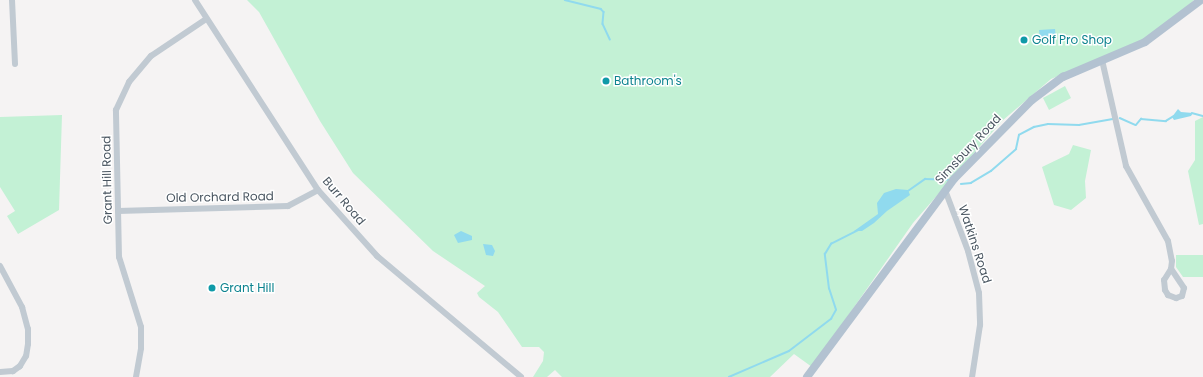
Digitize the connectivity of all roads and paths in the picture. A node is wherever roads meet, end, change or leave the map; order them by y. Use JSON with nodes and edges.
{"nodes":[{"id":1,"x":12,"y":0,"type":"edge"},
{"id":2,"x":195,"y":0,"type":"edge"},
{"id":3,"x":1201,"y":0,"type":"edge"},
{"id":4,"x":206,"y":19,"type":"junction"},
{"id":5,"x":1102,"y":60,"type":"junction"},
{"id":6,"x":15,"y":64,"type":"dead end"},
{"id":7,"x":318,"y":190,"type":"junction"},
{"id":8,"x":945,"y":190,"type":"junction"},
{"id":9,"x":118,"y":211,"type":"junction"},
{"id":10,"x":0,"y":266,"type":"edge"},
{"id":11,"x":1170,"y":270,"type":"dead end"},
{"id":12,"x":0,"y":372,"type":"edge"},
{"id":13,"x":136,"y":377,"type":"edge"},
{"id":14,"x":521,"y":377,"type":"edge"},
{"id":15,"x":807,"y":377,"type":"edge"},
{"id":16,"x":972,"y":377,"type":"edge"}],
"edges":[{"from":1,"to":6,"type":"street"},
{"from":2,"to":4,"type":"street","name":"Burr Road"},
{"from":3,"to":5,"type":"main road","name":"Simsbury Road"},
{"from":4,"to":7,"type":"street","name":"Burr Road"},
{"from":4,"to":9,"type":"street","name":"Grant Hill Road"},
{"from":5,"to":8,"type":"main road","name":"Simsbury Road"},
{"from":5,"to":11,"type":"street"},
{"from":7,"to":9,"type":"street","name":"Old Orchard Road"},
{"from":7,"to":14,"type":"street","name":"Burr Road"},
{"from":8,"to":15,"type":"main road","name":"Simsbury Road"},
{"from":8,"to":16,"type":"street","name":"Watkins Road"},
{"from":9,"to":13,"type":"street","name":"Grant Hill Road"},
{"from":10,"to":12,"type":"street"}]}
